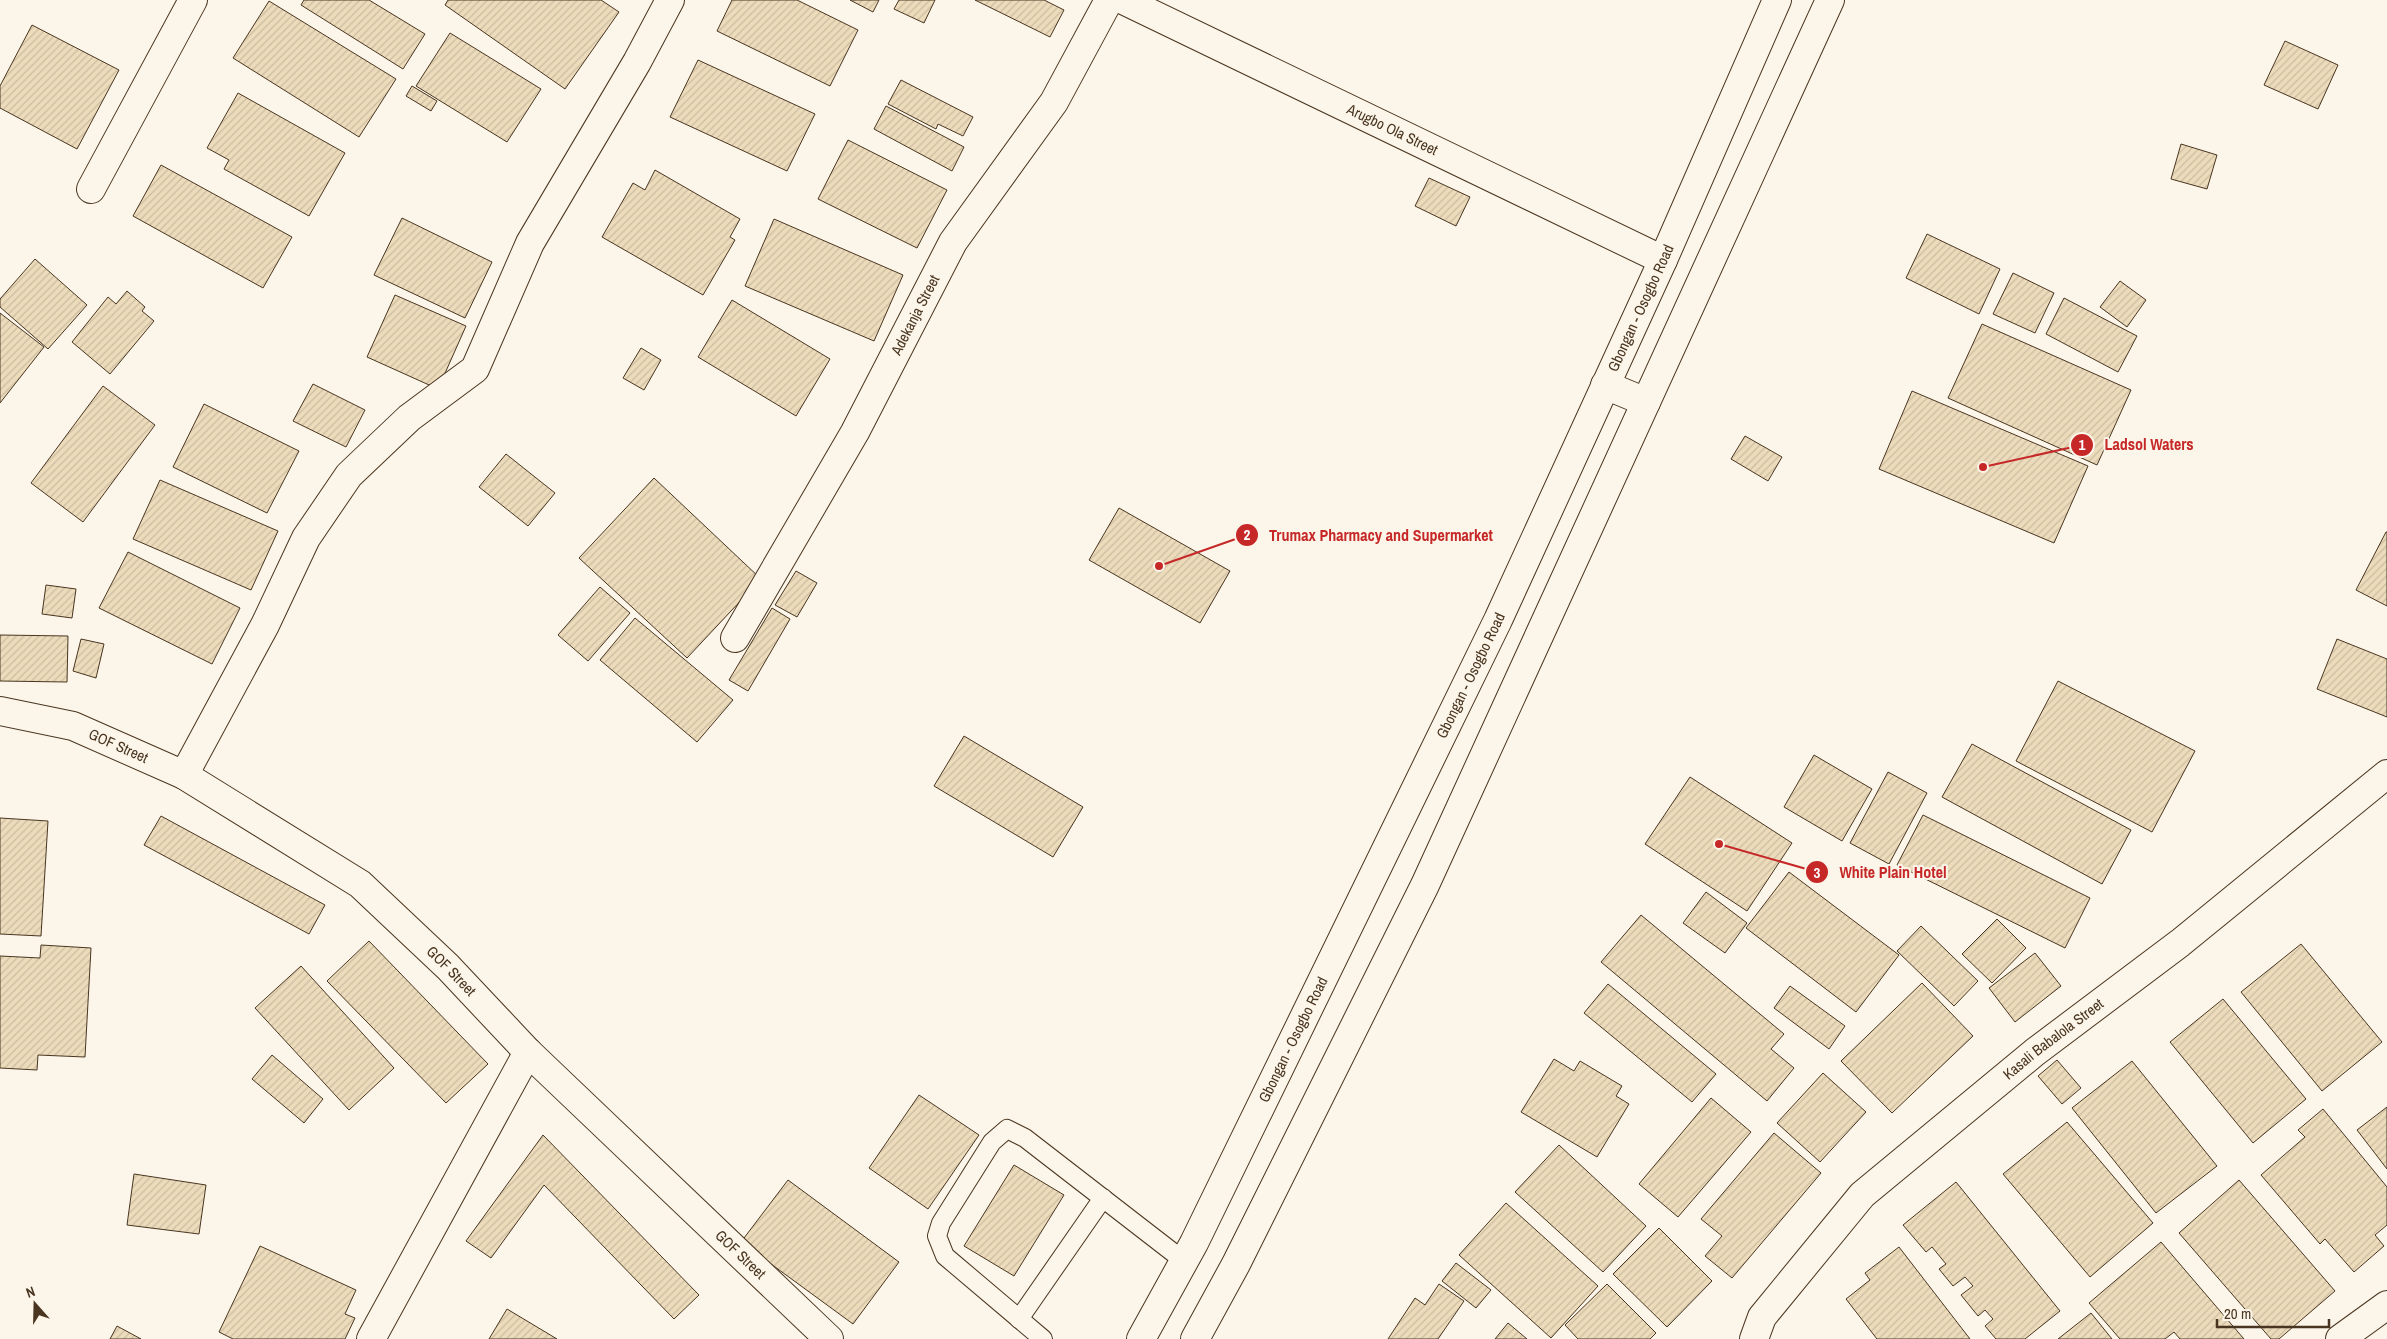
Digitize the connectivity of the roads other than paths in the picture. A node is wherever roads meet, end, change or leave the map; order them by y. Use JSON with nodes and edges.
{"nodes":[{"id":1,"x":193,"y":0,"type":"edge"},
{"id":2,"x":670,"y":0,"type":"edge"},
{"id":3,"x":1109,"y":0,"type":"edge"},
{"id":4,"x":1123,"y":0,"type":"edge"},
{"id":5,"x":1777,"y":0,"type":"edge"},
{"id":6,"x":1830,"y":0,"type":"edge"},
{"id":7,"x":91,"y":189,"type":"dead end"},
{"id":8,"x":1662,"y":260,"type":"junction"},
{"id":9,"x":1605,"y":385,"type":"junction"},
{"id":10,"x":1646,"y":402,"type":"junction"},
{"id":11,"x":735,"y":638,"type":"dead end"},
{"id":12,"x":0,"y":711,"type":"edge"},
{"id":13,"x":2387,"y":774,"type":"edge"},
{"id":14,"x":184,"y":775,"type":"junction"},
{"id":15,"x":528,"y":1052,"type":"junction"},
{"id":16,"x":1103,"y":1198,"type":"junction"},
{"id":17,"x":1184,"y":1260,"type":"junction"},
{"id":18,"x":2387,"y":1305,"type":"edge"},
{"id":19,"x":1019,"y":1319,"type":"junction"},
{"id":20,"x":371,"y":1339,"type":"edge"},
{"id":21,"x":829,"y":1339,"type":"edge"},
{"id":22,"x":1043,"y":1339,"type":"edge"},
{"id":23,"x":1141,"y":1339,"type":"edge"},
{"id":24,"x":1195,"y":1339,"type":"edge"},
{"id":25,"x":1754,"y":1339,"type":"edge"},
{"id":26,"x":2340,"y":1339,"type":"edge"}],
"edges":[{"from":1,"to":7,"type":"street"},
{"from":2,"to":14,"type":"street"},
{"from":3,"to":11,"type":"street","name":"Adekanja Street"},
{"from":4,"to":8,"type":"street","name":"Arugbo Ola Street"},
{"from":5,"to":8,"type":"street","name":"Gbongan - Osogbo Road"},
{"from":6,"to":10,"type":"street"},
{"from":8,"to":9,"type":"street","name":"Gbongan - Osogbo Road"},
{"from":9,"to":10,"type":"street"},
{"from":9,"to":17,"type":"street","name":"Gbongan - Osogbo Road"},
{"from":10,"to":24,"type":"street"},
{"from":12,"to":14,"type":"street","name":"GOF Street"},
{"from":13,"to":25,"type":"street","name":"Kasali Babalola Street"},
{"from":14,"to":15,"type":"street","name":"GOF Street"},
{"from":15,"to":20,"type":"street"},
{"from":15,"to":21,"type":"street","name":"GOF Street"},
{"from":16,"to":17,"type":"lane"},
{"from":16,"to":19,"type":"lane"},
{"from":16,"to":19,"type":"lane"},
{"from":17,"to":23,"type":"street","name":"Gbongan - Osogbo Road"},
{"from":18,"to":26,"type":"street"},
{"from":19,"to":22,"type":"lane"}]}
